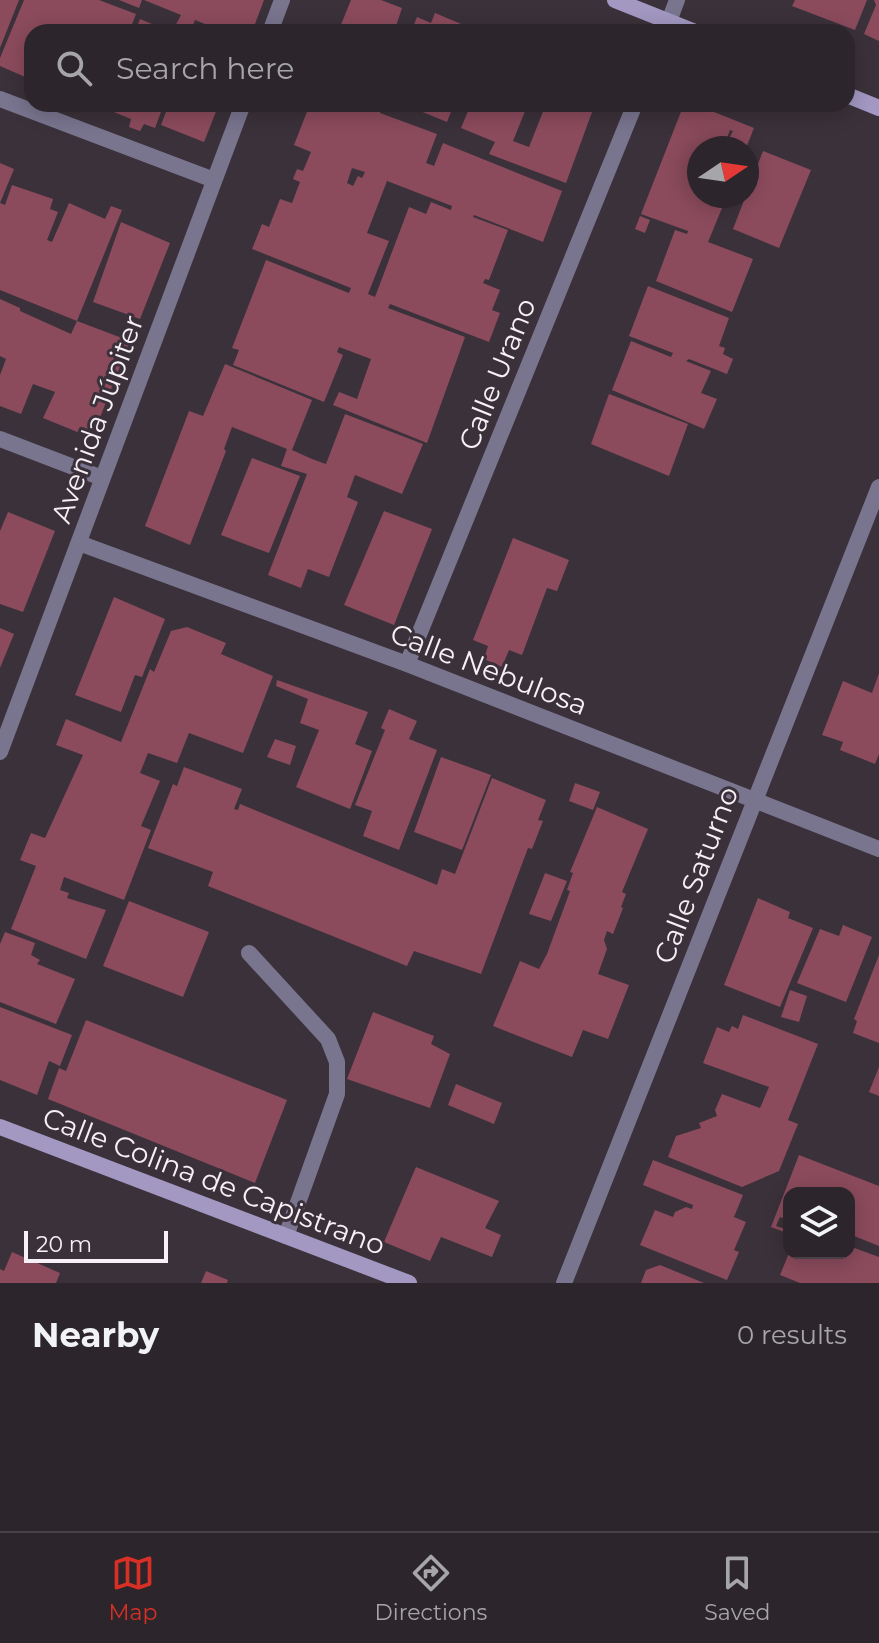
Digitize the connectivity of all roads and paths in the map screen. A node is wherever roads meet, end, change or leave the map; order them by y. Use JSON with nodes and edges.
{"nodes":[{"id":1,"x":282,"y":0,"type":"edge"},
{"id":2,"x":615,"y":0,"type":"edge"},
{"id":3,"x":677,"y":0,"type":"edge"},
{"id":4,"x":273,"y":24,"type":"edge"},
{"id":5,"x":661,"y":24,"type":"edge"},
{"id":6,"x":668,"y":24,"type":"edge"},
{"id":7,"x":855,"y":98,"type":"edge"},
{"id":8,"x":0,"y":99,"type":"edge"},
{"id":9,"x":24,"y":108,"type":"edge"},
{"id":10,"x":879,"y":108,"type":"edge"},
{"id":11,"x":34,"y":112,"type":"edge"},
{"id":12,"x":240,"y":112,"type":"edge"},
{"id":13,"x":632,"y":112,"type":"edge"},
{"id":14,"x":214,"y":180,"type":"junction"},
{"id":15,"x":0,"y":439,"type":"edge"},
{"id":16,"x":102,"y":478,"type":"junction"},
{"id":17,"x":879,"y":487,"type":"edge"},
{"id":18,"x":79,"y":543,"type":"junction"},
{"id":19,"x":407,"y":664,"type":"junction"},
{"id":20,"x":0,"y":752,"type":"edge"},
{"id":21,"x":753,"y":800,"type":"junction"},
{"id":22,"x":879,"y":849,"type":"edge"},
{"id":23,"x":249,"y":953,"type":"dead end"},
{"id":24,"x":0,"y":1127,"type":"edge"},
{"id":25,"x":286,"y":1236,"type":"junction"},
{"id":26,"x":409,"y":1283,"type":"edge"},
{"id":27,"x":564,"y":1283,"type":"edge"}],
"edges":[{"from":1,"to":4,"type":"street"},
{"from":2,"to":5,"type":"main road"},
{"from":3,"to":6,"type":"street"},
{"from":7,"to":10,"type":"main road"},
{"from":8,"to":9,"type":"street"},
{"from":11,"to":14,"type":"street"},
{"from":12,"to":14,"type":"street","name":"Avenida Júpiter"},
{"from":13,"to":19,"type":"street","name":"Calle Urano"},
{"from":14,"to":16,"type":"street","name":"Avenida Júpiter"},
{"from":15,"to":16,"type":"street"},
{"from":16,"to":18,"type":"street","name":"Avenida Júpiter"},
{"from":17,"to":21,"type":"street","name":"Calle Saturno"},
{"from":18,"to":19,"type":"street","name":"Calle Nebulosa"},
{"from":18,"to":20,"type":"street","name":"Avenida Júpiter"},
{"from":19,"to":21,"type":"street","name":"Calle Nebulosa"},
{"from":21,"to":22,"type":"street","name":"Calle Nebulosa"},
{"from":21,"to":27,"type":"street","name":"Calle Saturno"},
{"from":23,"to":25,"type":"street"},
{"from":24,"to":25,"type":"main road","name":"Calle Colina de Capistrano"},
{"from":25,"to":26,"type":"main road","name":"Calle Colina de Capistrano"}]}
